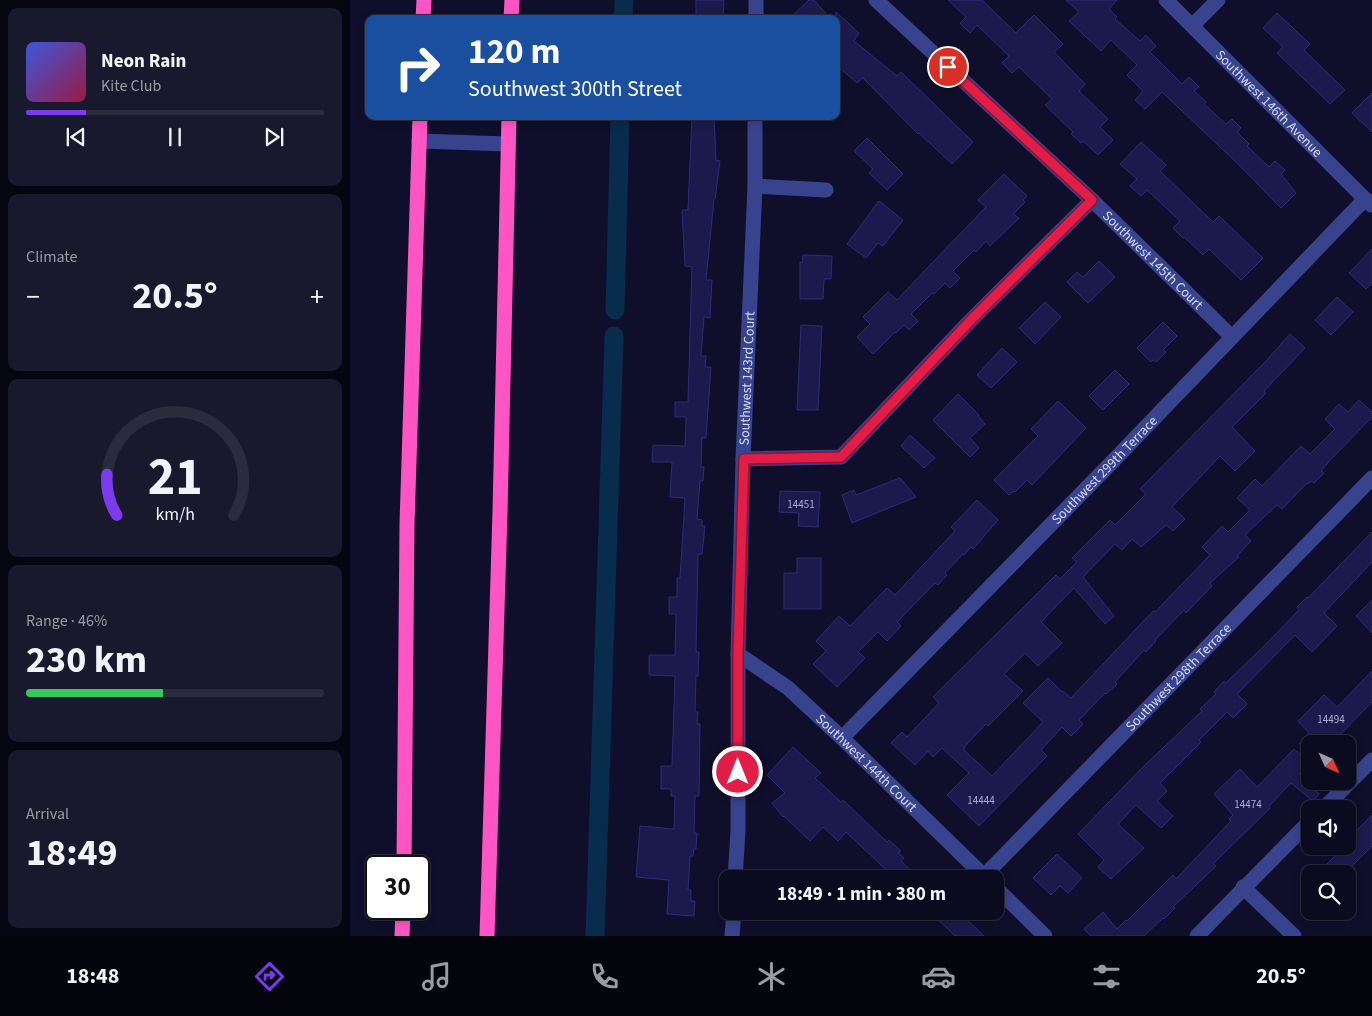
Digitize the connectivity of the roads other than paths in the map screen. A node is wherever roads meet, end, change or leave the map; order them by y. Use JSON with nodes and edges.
{"nodes":[{"id":1,"x":424,"y":0,"type":"edge"},
{"id":2,"x":512,"y":0,"type":"edge"},
{"id":3,"x":756,"y":0,"type":"edge"},
{"id":4,"x":876,"y":0,"type":"edge"},
{"id":5,"x":1166,"y":0,"type":"edge"},
{"id":6,"x":1218,"y":0,"type":"edge"},
{"id":7,"x":423,"y":15,"type":"edge"},
{"id":8,"x":511,"y":15,"type":"edge"},
{"id":9,"x":756,"y":15,"type":"edge"},
{"id":10,"x":1193,"y":25,"type":"junction"},
{"id":11,"x":420,"y":120,"type":"edge"},
{"id":12,"x":509,"y":120,"type":"edge"},
{"id":13,"x":755,"y":120,"type":"edge"},
{"id":14,"x":419,"y":141,"type":"junction"},
{"id":15,"x":508,"y":144,"type":"junction"},
{"id":16,"x":755,"y":186,"type":"junction"},
{"id":17,"x":826,"y":190,"type":"dead end"},
{"id":18,"x":1092,"y":200,"type":"junction"},
{"id":19,"x":1368,"y":202,"type":"edge"},
{"id":20,"x":1232,"y":337,"type":"junction"},
{"id":21,"x":744,"y":459,"type":"junction"},
{"id":22,"x":1372,"y":478,"type":"edge"},
{"id":23,"x":738,"y":654,"type":"junction"},
{"id":24,"x":842,"y":738,"type":"junction"},
{"id":25,"x":1372,"y":760,"type":"edge"},
{"id":26,"x":1332,"y":800,"type":"edge"},
{"id":27,"x":1301,"y":830,"type":"edge"},
{"id":28,"x":404,"y":855,"type":"edge"},
{"id":29,"x":736,"y":870,"type":"edge"},
{"id":30,"x":978,"y":870,"type":"edge"},
{"id":31,"x":992,"y":870,"type":"edge"},
{"id":32,"x":1243,"y":887,"type":"junction"},
{"id":33,"x":1004,"y":896,"type":"edge"},
{"id":34,"x":403,"y":920,"type":"edge"},
{"id":35,"x":733,"y":920,"type":"edge"},
{"id":36,"x":402,"y":936,"type":"edge"},
{"id":37,"x":487,"y":936,"type":"edge"},
{"id":38,"x":732,"y":936,"type":"edge"},
{"id":39,"x":1045,"y":936,"type":"edge"},
{"id":40,"x":1197,"y":936,"type":"edge"},
{"id":41,"x":1294,"y":936,"type":"edge"}],
"edges":[{"from":1,"to":7,"type":"highway"},
{"from":2,"to":8,"type":"highway"},
{"from":3,"to":9,"type":"street"},
{"from":4,"to":18,"type":"street","name":"Southwest 145th Court"},
{"from":5,"to":10,"type":"street","name":"Southwest 146th Avenue"},
{"from":6,"to":10,"type":"street"},
{"from":10,"to":19,"type":"street","name":"Southwest 146th Avenue"},
{"from":11,"to":14,"type":"highway"},
{"from":12,"to":15,"type":"highway"},
{"from":13,"to":16,"type":"street","name":"Southwest 143rd Court"},
{"from":14,"to":15,"type":"street"},
{"from":14,"to":28,"type":"highway"},
{"from":15,"to":37,"type":"highway"},
{"from":16,"to":17,"type":"street"},
{"from":16,"to":21,"type":"street","name":"Southwest 143rd Court"},
{"from":18,"to":20,"type":"street","name":"Southwest 145th Court"},
{"from":18,"to":21,"type":"street"},
{"from":19,"to":20,"type":"street","name":"Southwest 299th Terrace"},
{"from":20,"to":24,"type":"street","name":"Southwest 299th Terrace"},
{"from":21,"to":23,"type":"street","name":"Southwest 143rd Court"},
{"from":22,"to":31,"type":"street","name":"Southwest 298th Terrace"},
{"from":23,"to":24,"type":"street","name":"Southwest 144th Court"},
{"from":23,"to":29,"type":"street","name":"Southwest 143rd Court"},
{"from":24,"to":30,"type":"street","name":"Southwest 144th Court"},
{"from":25,"to":26,"type":"street"},
{"from":27,"to":32,"type":"street"},
{"from":32,"to":40,"type":"street"},
{"from":32,"to":41,"type":"street"},
{"from":33,"to":39,"type":"street"},
{"from":34,"to":36,"type":"highway"},
{"from":35,"to":38,"type":"street"}]}
